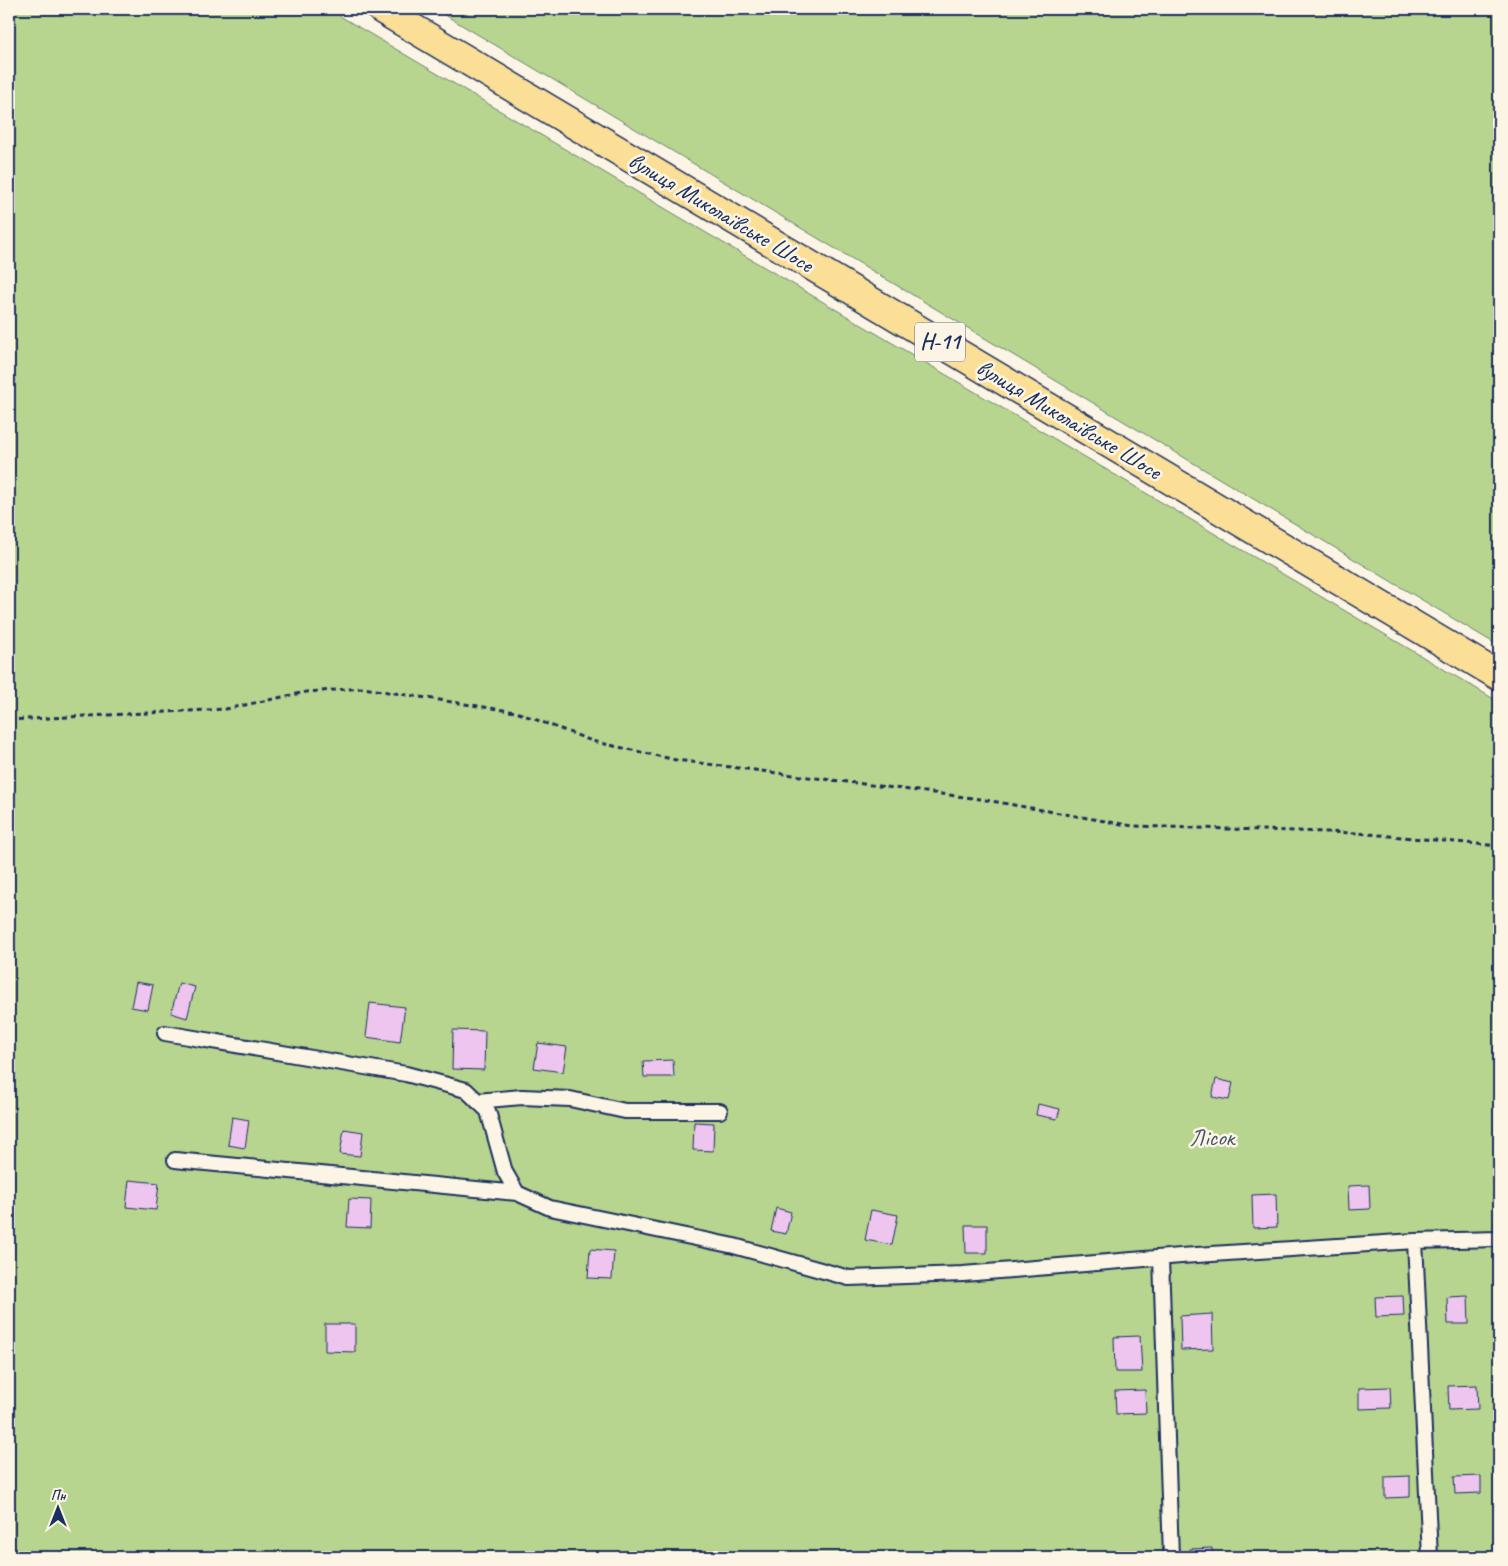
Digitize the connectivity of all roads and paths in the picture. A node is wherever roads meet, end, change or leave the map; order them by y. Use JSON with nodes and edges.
{"nodes":[{"id":1,"x":381,"y":9,"type":"edge"},
{"id":2,"x":1499,"y":676,"type":"edge"},
{"id":3,"x":9,"y":720,"type":"edge"},
{"id":4,"x":1499,"y":846,"type":"edge"},
{"id":5,"x":165,"y":1033,"type":"dead end"},
{"id":6,"x":477,"y":1101,"type":"junction"},
{"id":7,"x":720,"y":1110,"type":"dead end"},
{"id":8,"x":175,"y":1160,"type":"dead end"},
{"id":9,"x":517,"y":1193,"type":"junction"},
{"id":10,"x":1499,"y":1239,"type":"edge"},
{"id":11,"x":1415,"y":1241,"type":"junction"},
{"id":12,"x":1161,"y":1258,"type":"junction"},
{"id":13,"x":1171,"y":1557,"type":"edge"},
{"id":14,"x":1430,"y":1557,"type":"edge"}],
"edges":[{"from":1,"to":2,"type":"main road","name":"вулиця Миколаївське Шосе","number":"Н-11"},
{"from":3,"to":4,"type":"path"},
{"from":5,"to":6,"type":"lane"},
{"from":6,"to":7,"type":"lane"},
{"from":6,"to":9,"type":"lane"},
{"from":8,"to":9,"type":"lane"},
{"from":9,"to":12,"type":"lane"},
{"from":10,"to":11,"type":"lane"},
{"from":11,"to":12,"type":"lane"},
{"from":11,"to":14,"type":"lane"},
{"from":12,"to":13,"type":"lane"}]}
